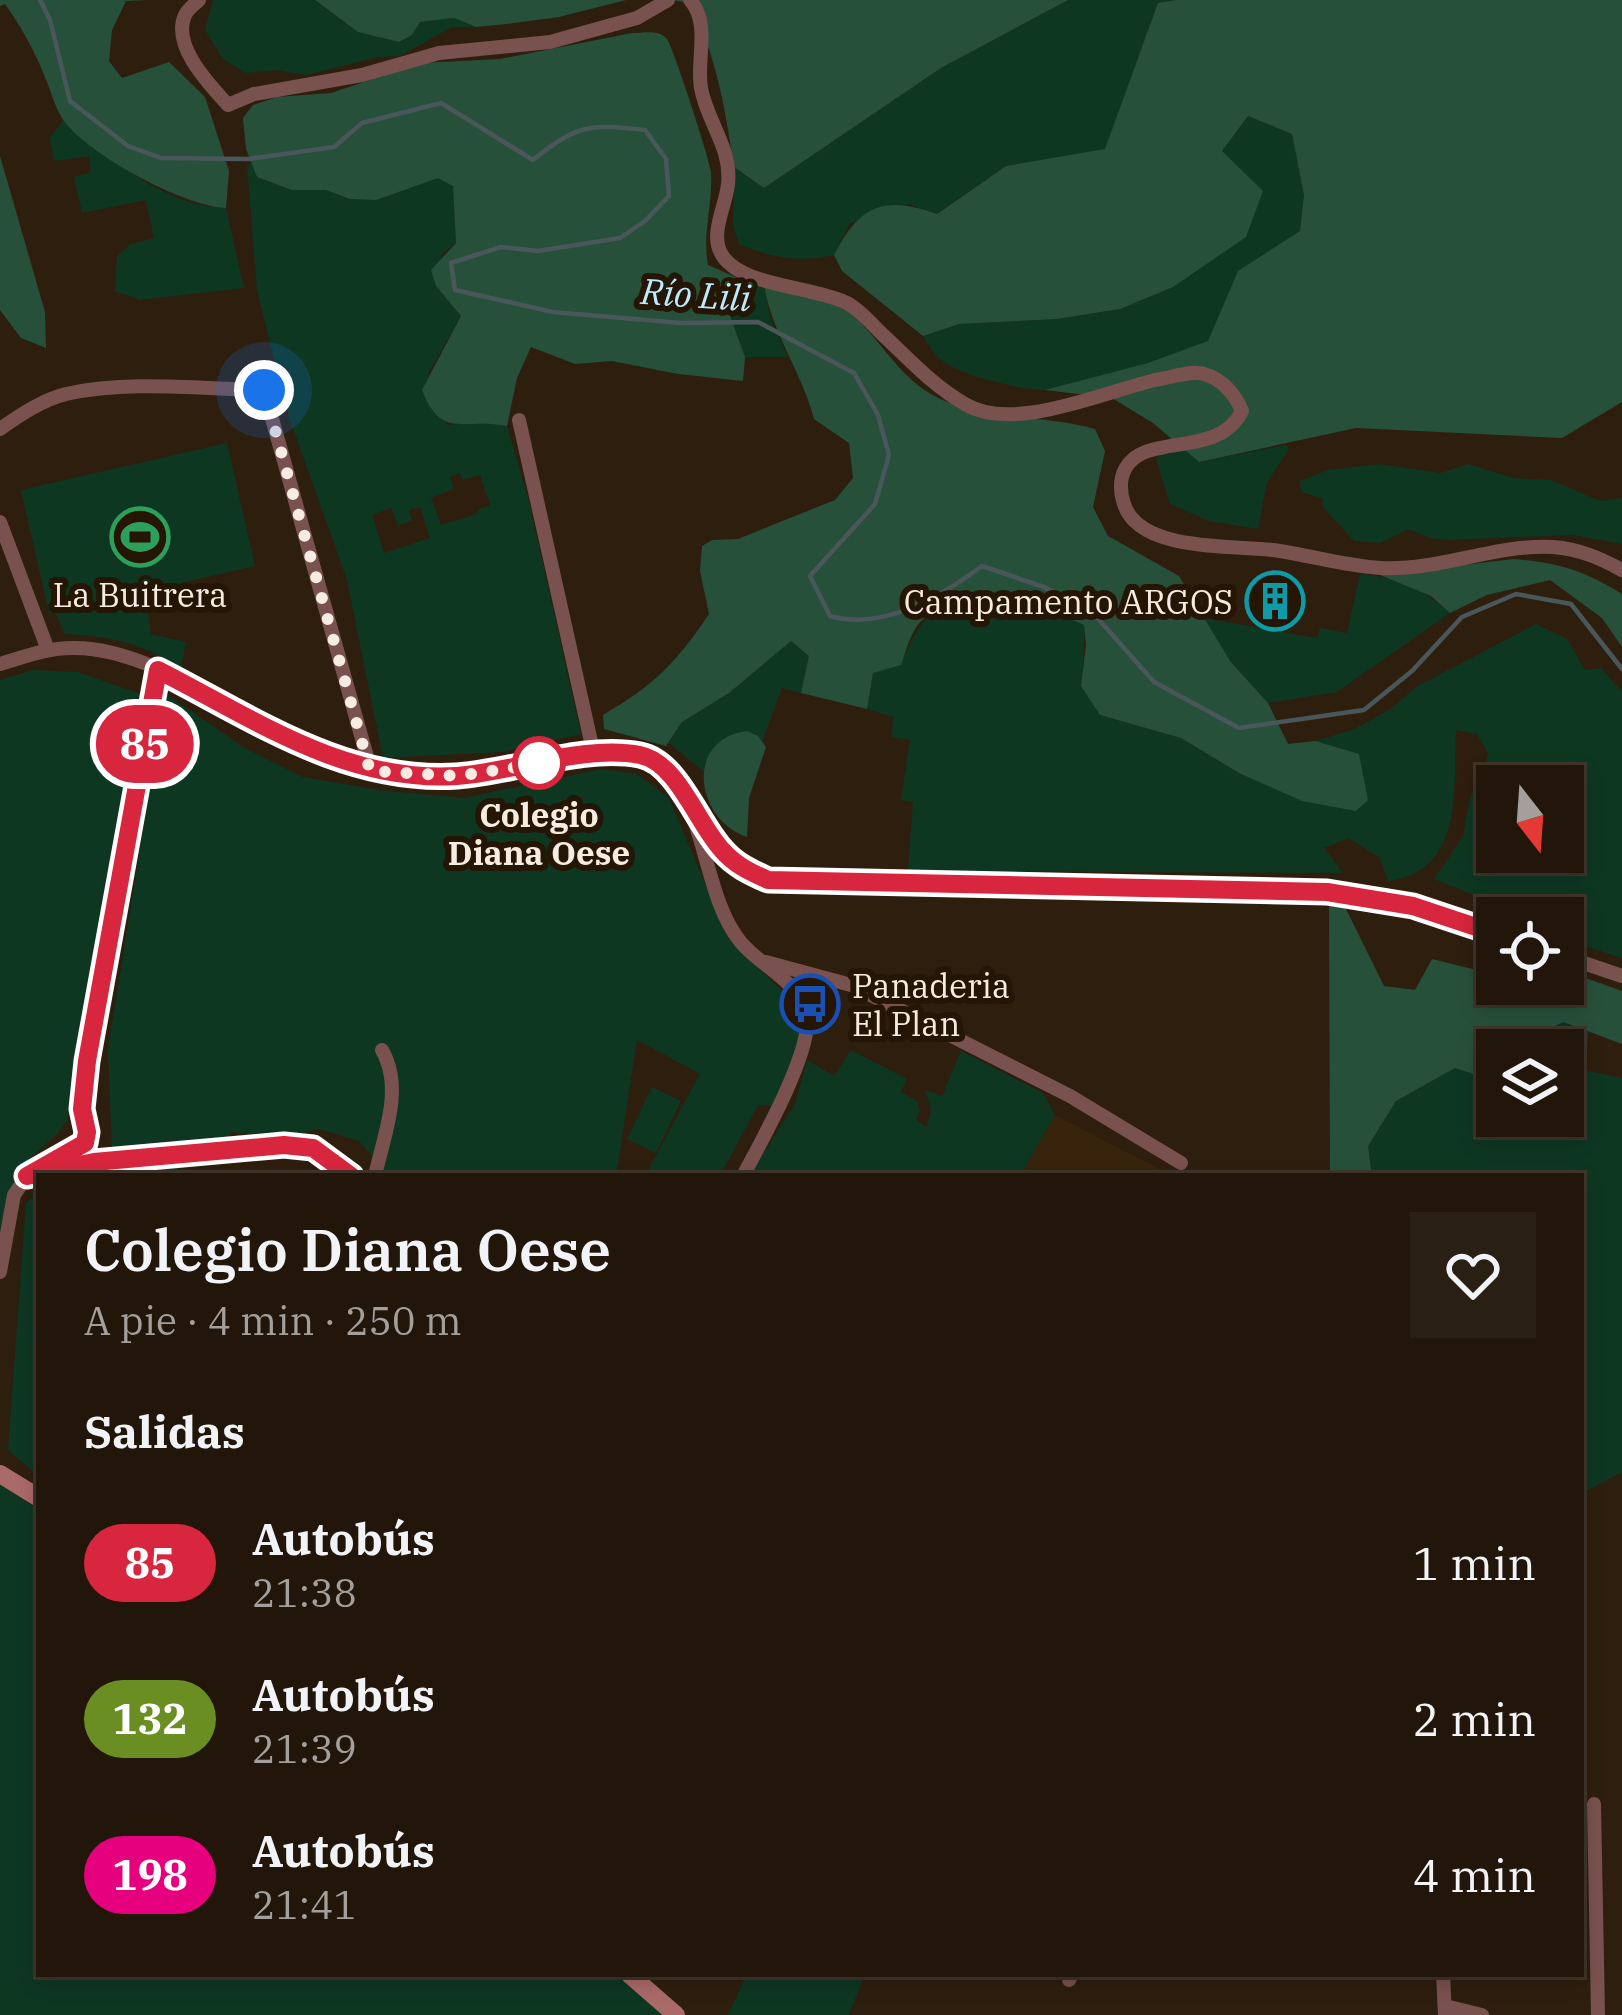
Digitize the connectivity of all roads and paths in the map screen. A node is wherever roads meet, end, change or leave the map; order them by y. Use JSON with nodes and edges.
{"nodes":[{"id":1,"x":199,"y":0,"type":"edge"},
{"id":2,"x":668,"y":0,"type":"edge"},
{"id":3,"x":690,"y":0,"type":"edge"},
{"id":4,"x":519,"y":420,"type":"dead end"},
{"id":5,"x":0,"y":429,"type":"edge"},
{"id":6,"x":0,"y":522,"type":"edge"},
{"id":7,"x":1622,"y":570,"type":"edge"},
{"id":8,"x":48,"y":650,"type":"junction"},
{"id":9,"x":0,"y":664,"type":"edge"},
{"id":10,"x":158,"y":670,"type":"junction"},
{"id":11,"x":594,"y":755,"type":"junction"},
{"id":12,"x":370,"y":771,"type":"junction"},
{"id":13,"x":685,"y":799,"type":"junction"},
{"id":14,"x":1476,"y":927,"type":"edge"},
{"id":15,"x":761,"y":961,"type":"junction"},
{"id":16,"x":1584,"y":963,"type":"edge"},
{"id":17,"x":1622,"y":976,"type":"edge"},
{"id":18,"x":382,"y":1050,"type":"dead end"},
{"id":19,"x":1181,"y":1163,"type":"dead end"},
{"id":20,"x":41,"y":1173,"type":"edge"},
{"id":21,"x":347,"y":1173,"type":"edge"},
{"id":22,"x":376,"y":1173,"type":"edge"},
{"id":23,"x":744,"y":1173,"type":"edge"},
{"id":24,"x":36,"y":1174,"type":"edge"},
{"id":25,"x":27,"y":1176,"type":"junction"},
{"id":26,"x":0,"y":1272,"type":"edge"},
{"id":27,"x":0,"y":1474,"type":"edge"},
{"id":28,"x":36,"y":1496,"type":"edge"},
{"id":29,"x":1594,"y":1804,"type":"dead end"},
{"id":30,"x":632,"y":1977,"type":"edge"},
{"id":31,"x":1443,"y":1977,"type":"edge"},
{"id":32,"x":1445,"y":2011,"type":"edge"},
{"id":33,"x":676,"y":2015,"type":"edge"},
{"id":34,"x":1482,"y":2015,"type":"edge"},
{"id":35,"x":1598,"y":2015,"type":"edge"}],
"edges":[{"from":1,"to":2,"type":"street"},
{"from":3,"to":7,"type":"street"},
{"from":4,"to":11,"type":"street"},
{"from":5,"to":12,"type":"street"},
{"from":6,"to":8,"type":"street"},
{"from":8,"to":9,"type":"street"},
{"from":8,"to":10,"type":"street"},
{"from":10,"to":12,"type":"street"},
{"from":10,"to":25,"type":"street"},
{"from":11,"to":12,"type":"street"},
{"from":11,"to":13,"type":"street"},
{"from":13,"to":14,"type":"street"},
{"from":13,"to":15,"type":"street"},
{"from":15,"to":19,"type":"street"},
{"from":15,"to":23,"type":"street"},
{"from":16,"to":17,"type":"street"},
{"from":18,"to":22,"type":"street"},
{"from":20,"to":21,"type":"street"},
{"from":24,"to":25,"type":"street"},
{"from":25,"to":26,"type":"street"},
{"from":27,"to":28,"type":"street"},
{"from":29,"to":35,"type":"street"},
{"from":30,"to":33,"type":"street"},
{"from":31,"to":32,"type":"street"},
{"from":32,"to":34,"type":"street"}]}
